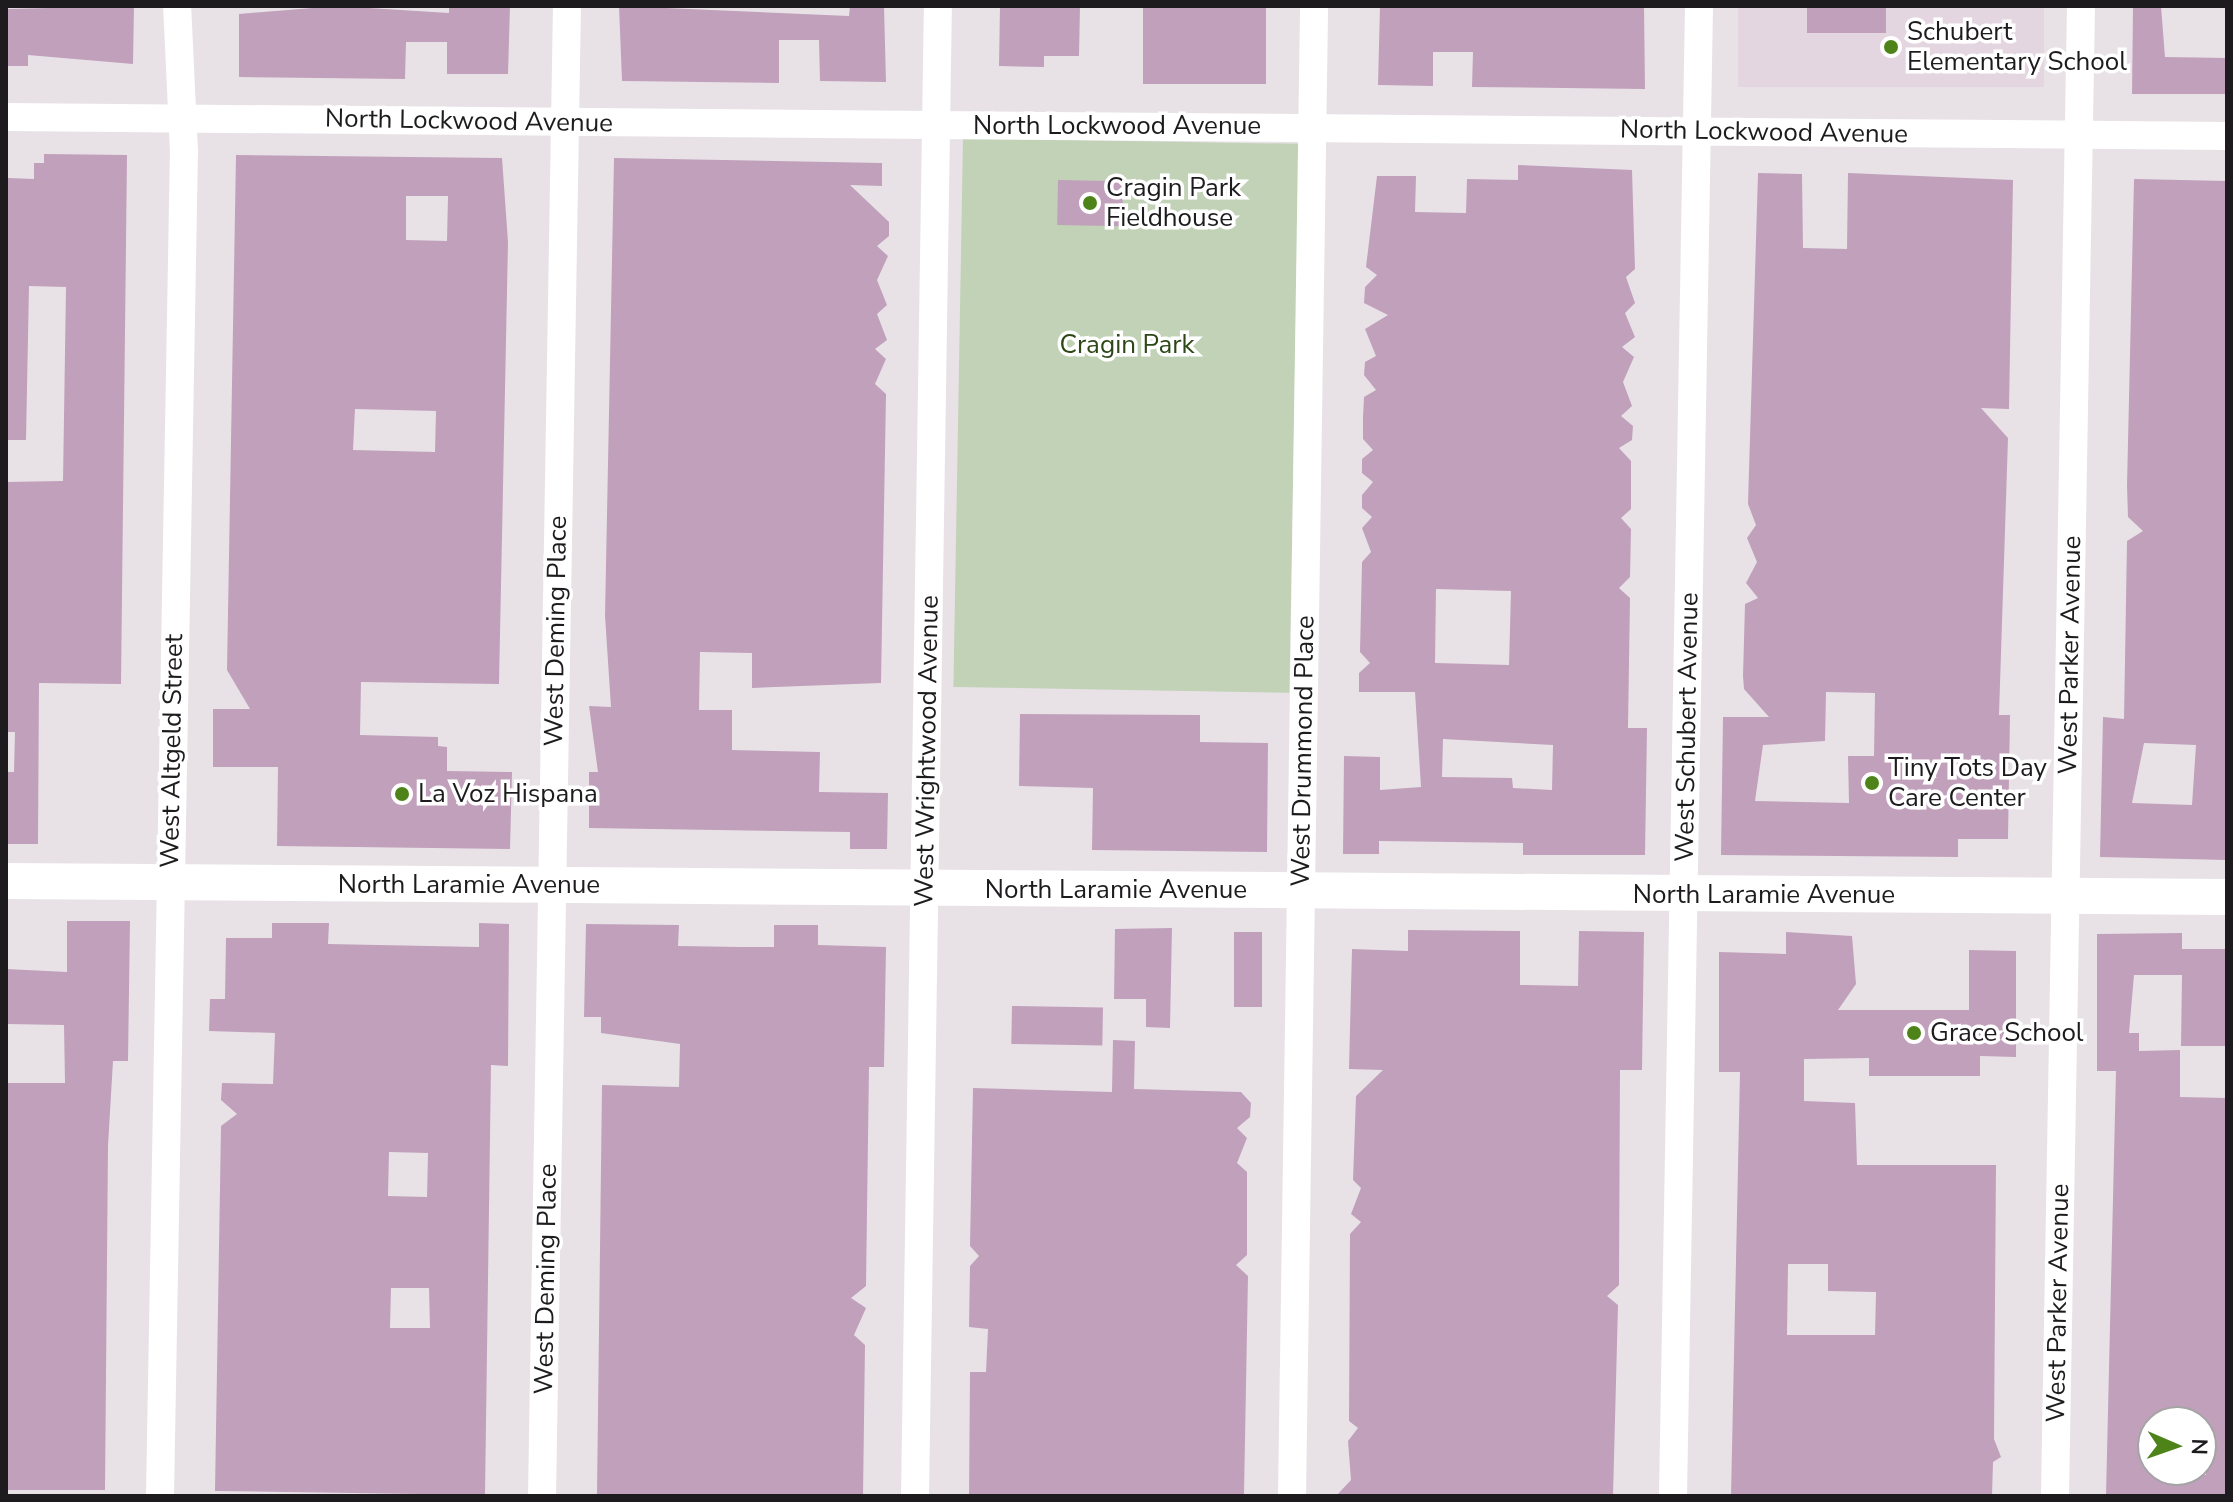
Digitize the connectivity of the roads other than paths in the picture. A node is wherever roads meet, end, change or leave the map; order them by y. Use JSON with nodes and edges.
{"nodes":[{"id":1,"x":177,"y":6,"type":"edge"},
{"id":2,"x":567,"y":6,"type":"edge"},
{"id":3,"x":938,"y":6,"type":"edge"},
{"id":4,"x":1314,"y":6,"type":"edge"},
{"id":5,"x":1699,"y":6,"type":"edge"},
{"id":6,"x":2081,"y":6,"type":"edge"},
{"id":7,"x":6,"y":117,"type":"edge"},
{"id":8,"x":180,"y":118,"type":"junction"},
{"id":9,"x":565,"y":122,"type":"junction"},
{"id":10,"x":936,"y":125,"type":"junction"},
{"id":11,"x":1312,"y":128,"type":"junction"},
{"id":12,"x":1698,"y":131,"type":"junction"},
{"id":13,"x":2078,"y":135,"type":"junction"},
{"id":14,"x":2227,"y":136,"type":"edge"},
{"id":15,"x":6,"y":881,"type":"edge"},
{"id":16,"x":170,"y":883,"type":"junction"},
{"id":17,"x":552,"y":886,"type":"junction"},
{"id":18,"x":925,"y":889,"type":"junction"},
{"id":19,"x":1301,"y":892,"type":"junction"},
{"id":20,"x":1683,"y":894,"type":"junction"},
{"id":21,"x":2065,"y":897,"type":"junction"},
{"id":22,"x":2227,"y":897,"type":"edge"},
{"id":23,"x":160,"y":1496,"type":"edge"},
{"id":24,"x":542,"y":1496,"type":"edge"},
{"id":25,"x":915,"y":1496,"type":"edge"},
{"id":26,"x":1292,"y":1496,"type":"edge"},
{"id":27,"x":1673,"y":1496,"type":"edge"},
{"id":28,"x":2055,"y":1496,"type":"edge"}],
"edges":[{"from":1,"to":8,"type":"street","name":"West Altgeld Street"},
{"from":2,"to":9,"type":"street","name":"West Deming Place"},
{"from":3,"to":10,"type":"street","name":"West Wrightwood Avenue"},
{"from":4,"to":11,"type":"street","name":"West Drummond Place"},
{"from":5,"to":12,"type":"street","name":"West Schubert Avenue"},
{"from":6,"to":13,"type":"street","name":"West Parker Avenue"},
{"from":7,"to":8,"type":"street","name":"North Lockwood Avenue"},
{"from":8,"to":9,"type":"street","name":"North Lockwood Avenue"},
{"from":8,"to":16,"type":"street","name":"West Altgeld Street"},
{"from":9,"to":10,"type":"street","name":"North Lockwood Avenue"},
{"from":9,"to":17,"type":"street","name":"West Deming Place"},
{"from":10,"to":11,"type":"street","name":"North Lockwood Avenue"},
{"from":10,"to":18,"type":"street","name":"West Wrightwood Avenue"},
{"from":11,"to":12,"type":"street","name":"North Lockwood Avenue"},
{"from":11,"to":19,"type":"street","name":"West Drummond Place"},
{"from":12,"to":13,"type":"street","name":"North Lockwood Avenue"},
{"from":12,"to":20,"type":"street","name":"West Schubert Avenue"},
{"from":13,"to":14,"type":"street","name":"North Lockwood Avenue"},
{"from":13,"to":21,"type":"street","name":"West Parker Avenue"},
{"from":15,"to":16,"type":"street","name":"North Laramie Avenue"},
{"from":16,"to":17,"type":"street","name":"North Laramie Avenue"},
{"from":16,"to":23,"type":"street","name":"West Altgeld Street"},
{"from":17,"to":18,"type":"street","name":"North Laramie Avenue"},
{"from":17,"to":24,"type":"street","name":"West Deming Place"},
{"from":18,"to":19,"type":"street","name":"North Laramie Avenue"},
{"from":18,"to":25,"type":"street","name":"West Wrightwood Avenue"},
{"from":19,"to":20,"type":"street","name":"North Laramie Avenue"},
{"from":19,"to":26,"type":"street","name":"West Drummond Place"},
{"from":20,"to":21,"type":"street","name":"North Laramie Avenue"},
{"from":20,"to":27,"type":"street","name":"West Schubert Avenue"},
{"from":21,"to":22,"type":"street","name":"North Laramie Avenue"},
{"from":21,"to":28,"type":"street","name":"West Parker Avenue"}]}
